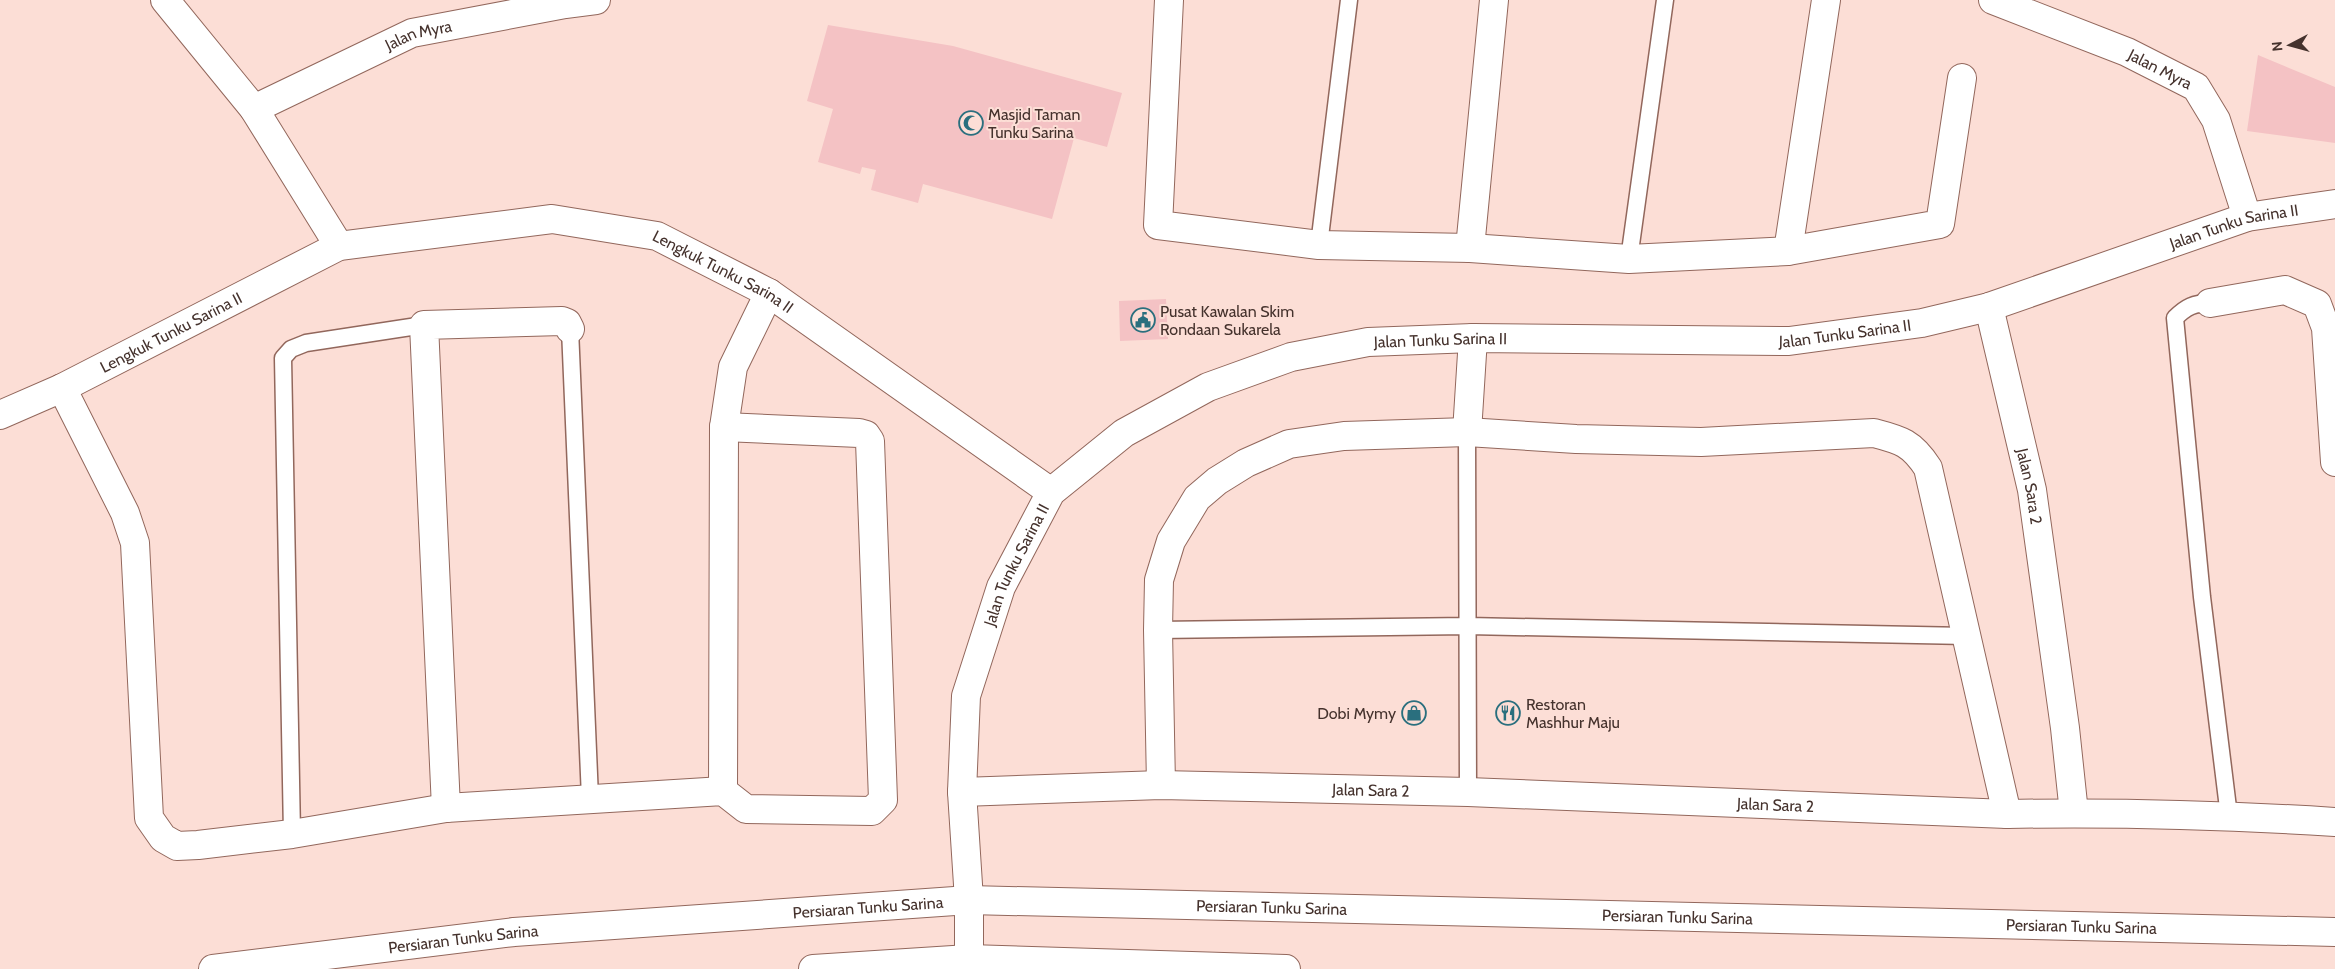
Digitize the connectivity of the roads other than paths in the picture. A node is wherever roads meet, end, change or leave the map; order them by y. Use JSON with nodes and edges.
{"nodes":[{"id":1,"x":165,"y":0,"type":"edge"},
{"id":2,"x":596,"y":0,"type":"edge"},
{"id":3,"x":1169,"y":0,"type":"edge"},
{"id":4,"x":1349,"y":0,"type":"edge"},
{"id":5,"x":1494,"y":0,"type":"edge"},
{"id":6,"x":1666,"y":0,"type":"edge"},
{"id":7,"x":1826,"y":0,"type":"edge"},
{"id":8,"x":1993,"y":0,"type":"edge"},
{"id":9,"x":1962,"y":78,"type":"dead end"},
{"id":10,"x":254,"y":109,"type":"junction"},
{"id":11,"x":2335,"y":204,"type":"edge"},
{"id":12,"x":2247,"y":217,"type":"junction"},
{"id":13,"x":1318,"y":245,"type":"junction"},
{"id":14,"x":339,"y":246,"type":"junction"},
{"id":15,"x":1470,"y":248,"type":"junction"},
{"id":16,"x":1788,"y":251,"type":"junction"},
{"id":17,"x":1629,"y":259,"type":"junction"},
{"id":18,"x":769,"y":293,"type":"junction"},
{"id":19,"x":2210,"y":303,"type":"joint"},
{"id":20,"x":1989,"y":307,"type":"junction"},
{"id":21,"x":424,"y":325,"type":"junction"},
{"id":22,"x":570,"y":329,"type":"joint"},
{"id":23,"x":1473,"y":338,"type":"junction"},
{"id":24,"x":62,"y":388,"type":"junction"},
{"id":25,"x":0,"y":415,"type":"edge"},
{"id":26,"x":724,"y":427,"type":"junction"},
{"id":27,"x":1467,"y":432,"type":"junction"},
{"id":28,"x":2335,"y":462,"type":"edge"},
{"id":29,"x":1051,"y":492,"type":"junction"},
{"id":30,"x":1468,"y":626,"type":"junction"},
{"id":31,"x":1158,"y":630,"type":"junction"},
{"id":32,"x":1967,"y":636,"type":"junction"},
{"id":33,"x":1161,"y":785,"type":"junction"},
{"id":34,"x":723,"y":791,"type":"junction"},
{"id":35,"x":962,"y":792,"type":"junction"},
{"id":36,"x":1468,"y":792,"type":"junction"},
{"id":37,"x":590,"y":798,"type":"junction"},
{"id":38,"x":446,"y":808,"type":"junction"},
{"id":39,"x":2074,"y":813,"type":"junction"},
{"id":40,"x":2007,"y":814,"type":"junction"},
{"id":41,"x":2229,"y":816,"type":"junction"},
{"id":42,"x":2335,"y":822,"type":"edge"},
{"id":43,"x":292,"y":834,"type":"junction"},
{"id":44,"x":968,"y":900,"type":"junction"},
{"id":45,"x":2335,"y":932,"type":"edge"},
{"id":46,"x":969,"y":959,"type":"junction"},
{"id":47,"x":213,"y":969,"type":"edge"},
{"id":48,"x":813,"y":969,"type":"edge"},
{"id":49,"x":1286,"y":969,"type":"edge"}],
"edges":[{"from":1,"to":10,"type":"street"},
{"from":2,"to":10,"type":"street","name":"Jalan Myra"},
{"from":3,"to":13,"type":"street"},
{"from":4,"to":13,"type":"lane"},
{"from":5,"to":15,"type":"street"},
{"from":6,"to":17,"type":"lane"},
{"from":7,"to":16,"type":"street"},
{"from":8,"to":12,"type":"street","name":"Jalan Myra"},
{"from":9,"to":16,"type":"street"},
{"from":10,"to":14,"type":"street"},
{"from":11,"to":12,"type":"street","name":"Jalan Tunku Sarina II"},
{"from":12,"to":20,"type":"street","name":"Jalan Tunku Sarina II"},
{"from":13,"to":15,"type":"street"},
{"from":14,"to":18,"type":"street","name":"Lengkuk Tunku Sarina II"},
{"from":14,"to":24,"type":"street","name":"Lengkuk Tunku Sarina II"},
{"from":15,"to":17,"type":"street"},
{"from":16,"to":17,"type":"street"},
{"from":18,"to":26,"type":"street"},
{"from":18,"to":29,"type":"street","name":"Lengkuk Tunku Sarina II"},
{"from":19,"to":28,"type":"street"},
{"from":19,"to":41,"type":"lane"},
{"from":20,"to":23,"type":"street","name":"Jalan Tunku Sarina II"},
{"from":20,"to":39,"type":"street","name":"Jalan Sara 2"},
{"from":21,"to":22,"type":"street"},
{"from":21,"to":38,"type":"street"},
{"from":21,"to":43,"type":"lane"},
{"from":22,"to":37,"type":"lane"},
{"from":23,"to":27,"type":"street"},
{"from":23,"to":29,"type":"street","name":"Jalan Tunku Sarina II"},
{"from":24,"to":25,"type":"street","name":"Lengkuk Tunku Sarina II"},
{"from":24,"to":43,"type":"street"},
{"from":26,"to":34,"type":"street"},
{"from":26,"to":34,"type":"street"},
{"from":27,"to":30,"type":"lane"},
{"from":27,"to":31,"type":"street"},
{"from":27,"to":32,"type":"street"},
{"from":29,"to":35,"type":"street","name":"Jalan Tunku Sarina II"},
{"from":30,"to":31,"type":"lane"},
{"from":30,"to":32,"type":"lane"},
{"from":30,"to":36,"type":"lane"},
{"from":31,"to":33,"type":"street"},
{"from":32,"to":40,"type":"street"},
{"from":33,"to":35,"type":"street","name":"Jalan Sara 2"},
{"from":33,"to":36,"type":"street","name":"Jalan Sara 2"},
{"from":34,"to":37,"type":"street"},
{"from":35,"to":44,"type":"street","name":"Jalan Tunku Sarina II"},
{"from":36,"to":40,"type":"street","name":"Jalan Sara 2"},
{"from":37,"to":38,"type":"street"},
{"from":38,"to":43,"type":"street"},
{"from":39,"to":40,"type":"street","name":"Jalan Sara 2"},
{"from":39,"to":41,"type":"street"},
{"from":41,"to":42,"type":"street"},
{"from":44,"to":45,"type":"street","name":"Persiaran Tunku Sarina"},
{"from":44,"to":46,"type":"street","name":"Jalan Tunku Sarina II"},
{"from":44,"to":47,"type":"street","name":"Persiaran Tunku Sarina"},
{"from":46,"to":48,"type":"street"},
{"from":46,"to":49,"type":"street"}]}
